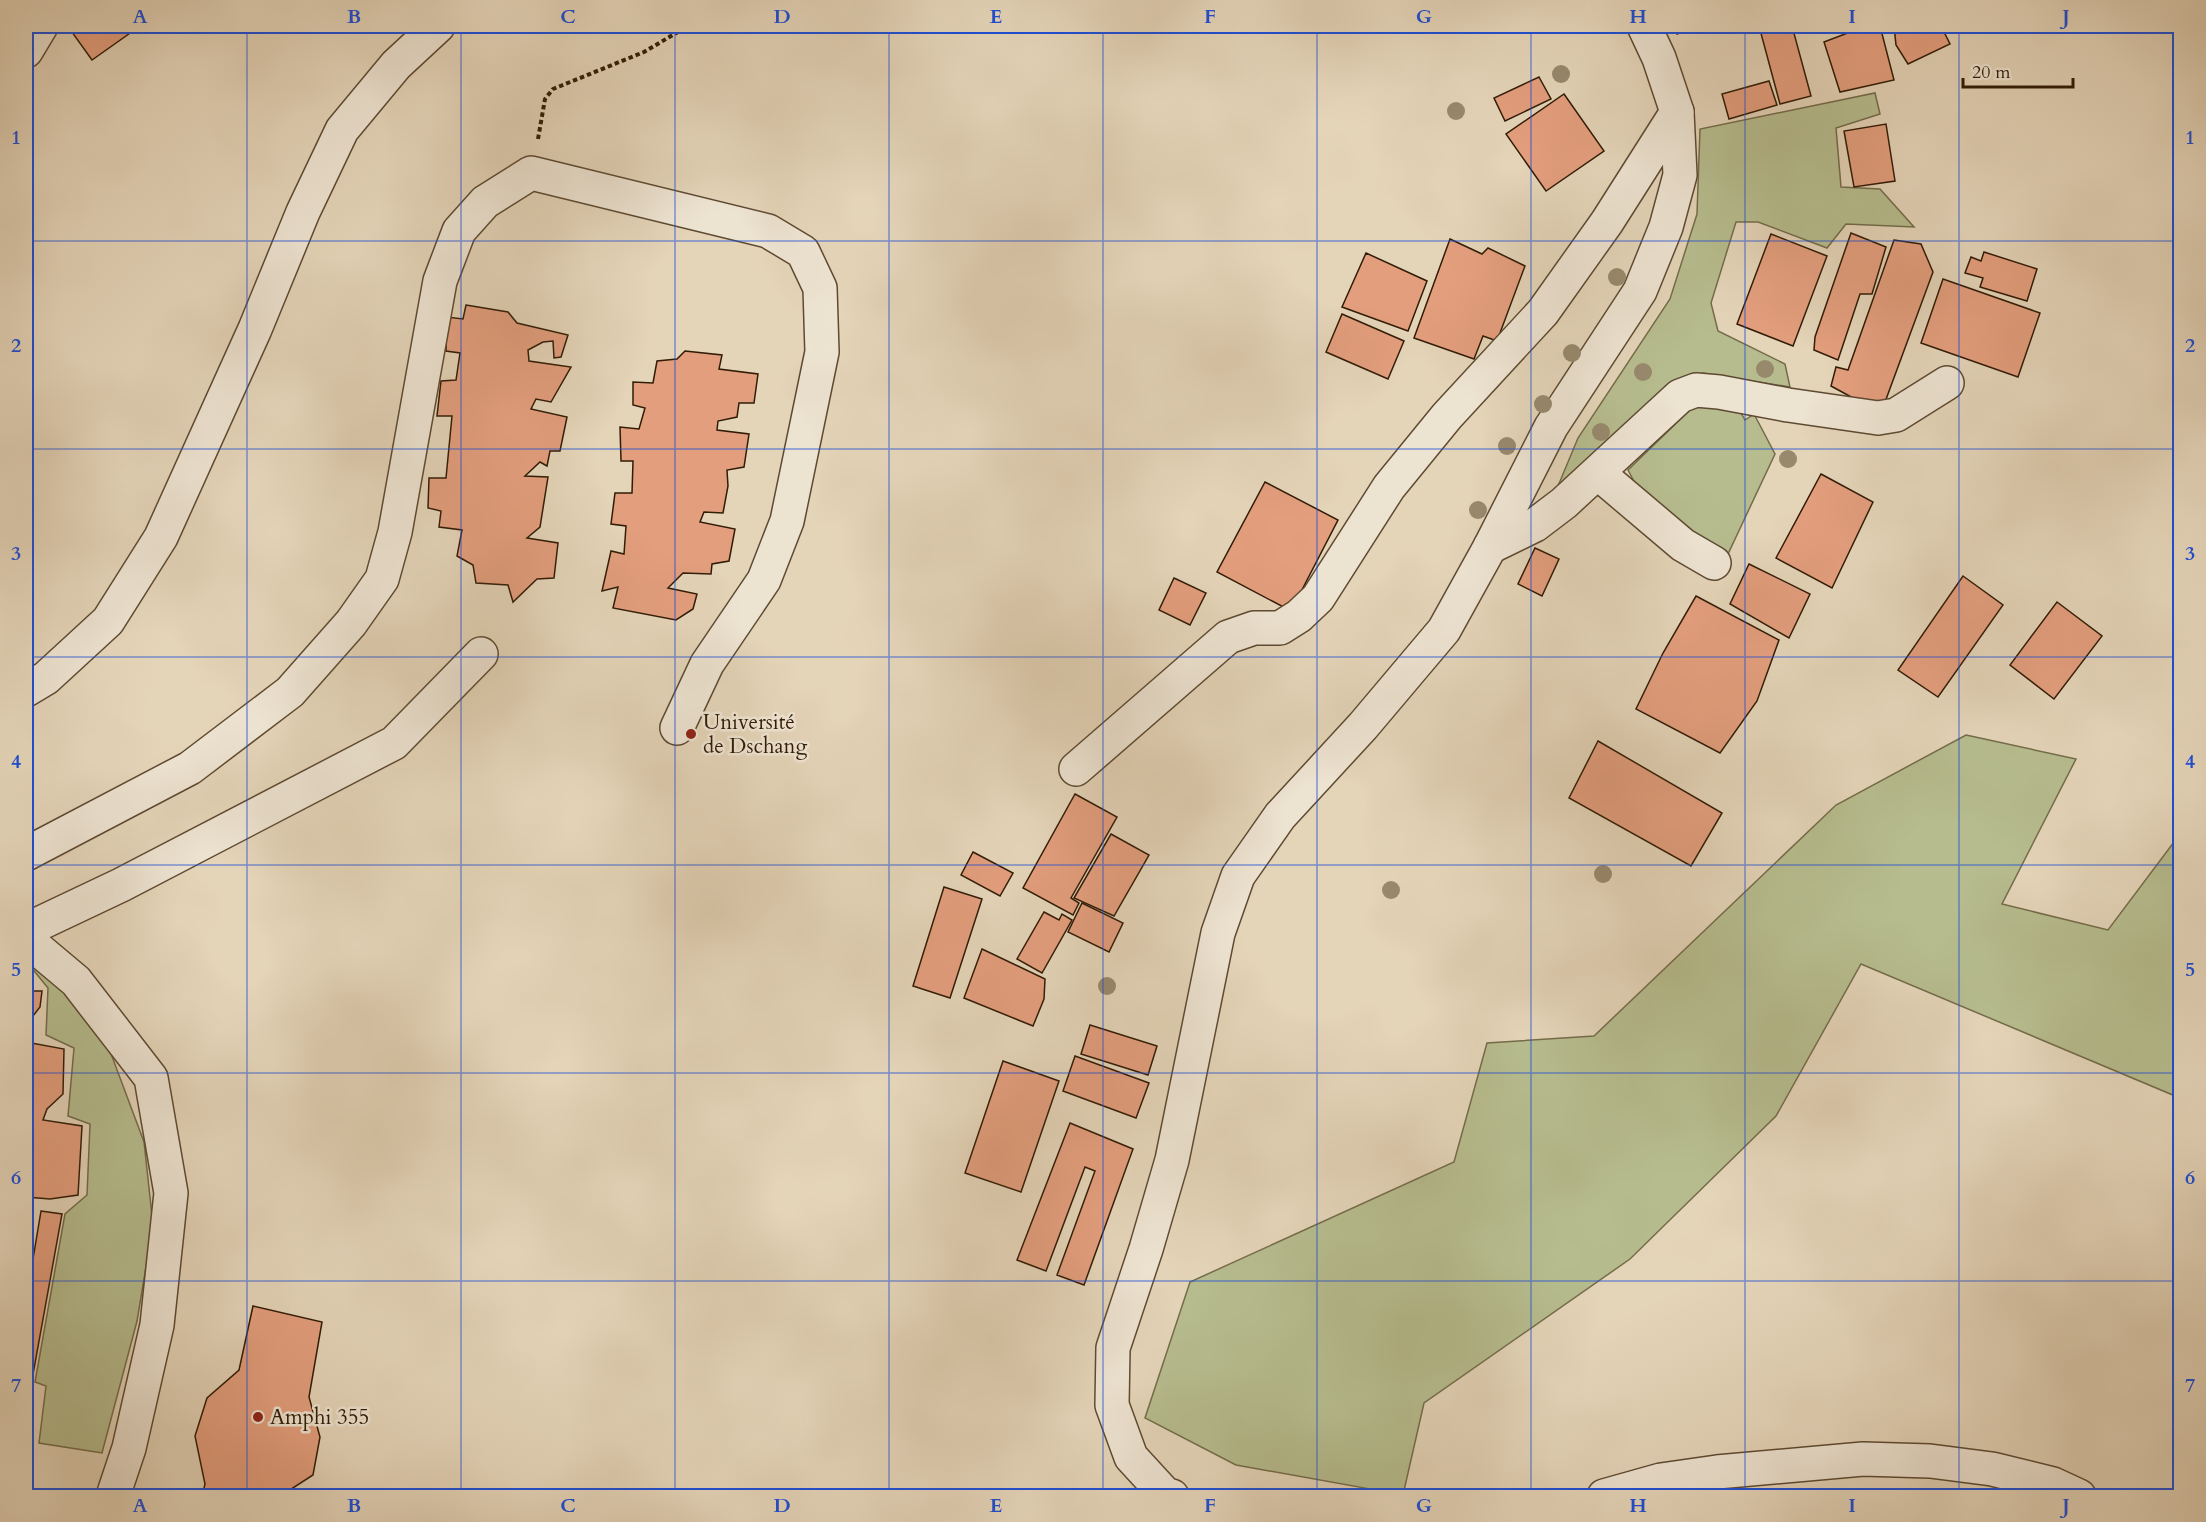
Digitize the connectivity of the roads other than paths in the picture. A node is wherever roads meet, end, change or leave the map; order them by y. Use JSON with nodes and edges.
{"nodes":[{"id":1,"x":41,"y":26,"type":"edge"},
{"id":2,"x":438,"y":26,"type":"edge"},
{"id":3,"x":1644,"y":26,"type":"edge"},
{"id":4,"x":26,"y":51,"type":"edge"},
{"id":5,"x":1677,"y":112,"type":"junction"},
{"id":6,"x":1947,"y":383,"type":"dead end"},
{"id":7,"x":1598,"y":473,"type":"junction"},
{"id":8,"x":1490,"y":547,"type":"junction"},
{"id":9,"x":1714,"y":563,"type":"dead end"},
{"id":10,"x":481,"y":654,"type":"dead end"},
{"id":11,"x":26,"y":690,"type":"edge"},
{"id":12,"x":677,"y":728,"type":"dead end"},
{"id":13,"x":1076,"y":769,"type":"dead end"},
{"id":14,"x":26,"y":854,"type":"edge"},
{"id":15,"x":26,"y":930,"type":"edge"},
{"id":16,"x":26,"y":939,"type":"edge"},
{"id":17,"x":113,"y":1497,"type":"edge"},
{"id":18,"x":1172,"y":1497,"type":"edge"},
{"id":19,"x":1604,"y":1497,"type":"edge"},
{"id":20,"x":2079,"y":1497,"type":"edge"}],
"edges":[{"from":1,"to":4,"type":"street"},
{"from":2,"to":11,"type":"street"},
{"from":3,"to":5,"type":"street"},
{"from":5,"to":8,"type":"street"},
{"from":5,"to":13,"type":"street"},
{"from":6,"to":7,"type":"street"},
{"from":7,"to":8,"type":"street"},
{"from":7,"to":9,"type":"street"},
{"from":8,"to":18,"type":"street"},
{"from":10,"to":15,"type":"street"},
{"from":12,"to":14,"type":"street"},
{"from":16,"to":17,"type":"street"},
{"from":19,"to":20,"type":"street"}]}
